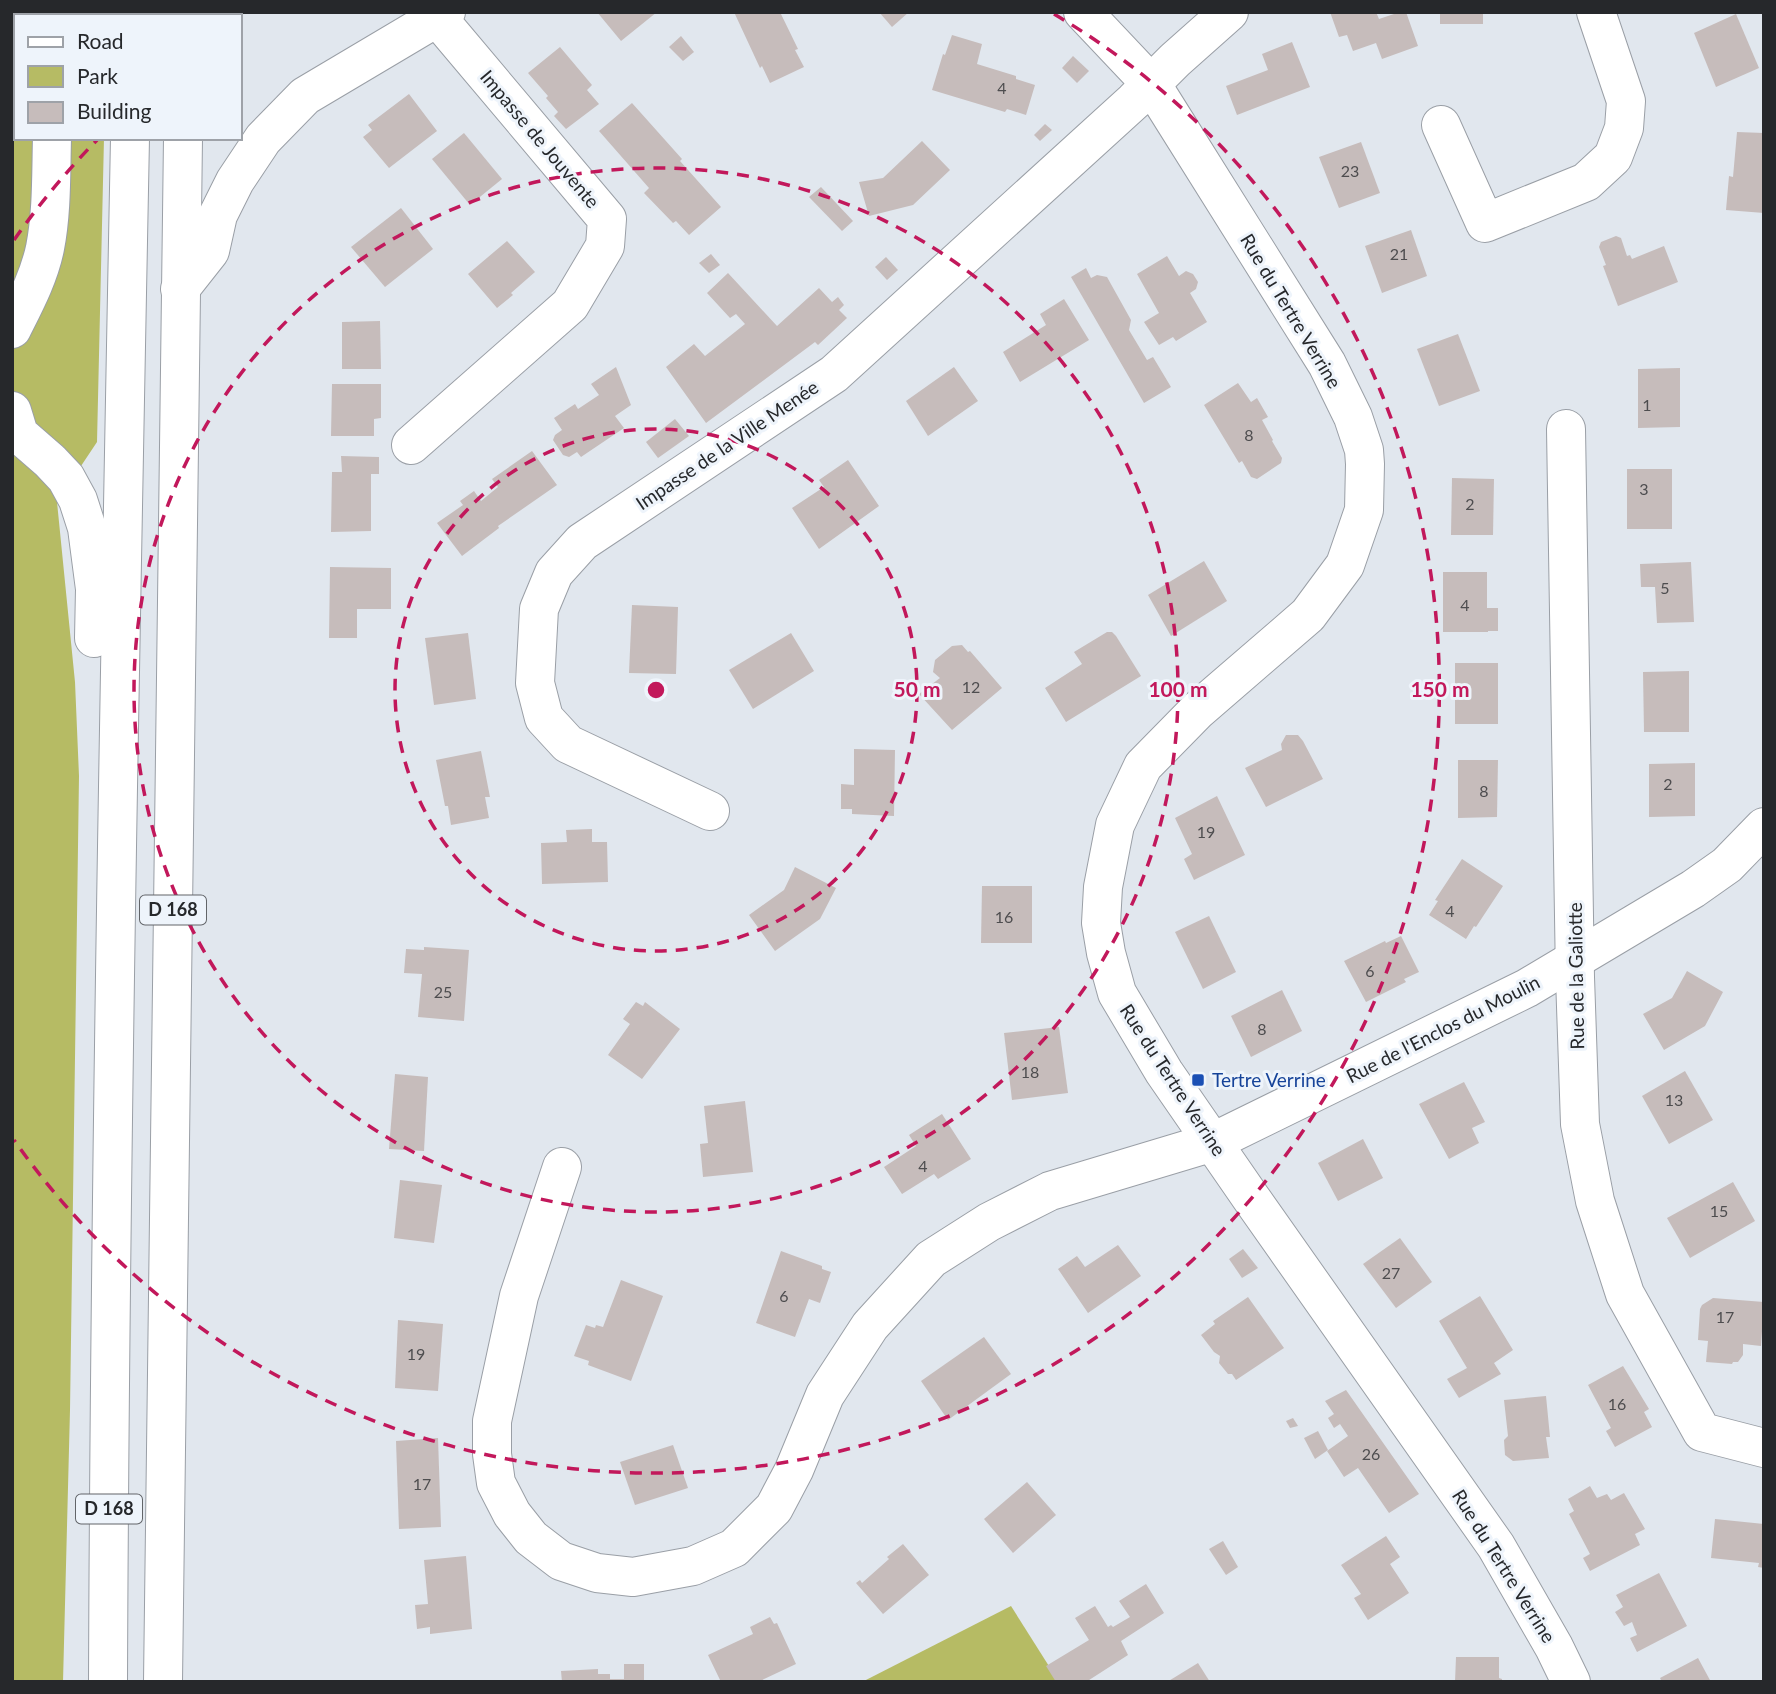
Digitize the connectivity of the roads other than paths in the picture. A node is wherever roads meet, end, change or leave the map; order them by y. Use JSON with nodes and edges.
{"nodes":[{"id":1,"x":1083,"y":12,"type":"edge"},
{"id":2,"x":1229,"y":12,"type":"edge"},
{"id":3,"x":1596,"y":12,"type":"edge"},
{"id":4,"x":442,"y":15,"type":"edge"},
{"id":5,"x":1152,"y":85,"type":"junction"},
{"id":6,"x":1441,"y":125,"type":"dead end"},
{"id":7,"x":52,"y":140,"type":"edge"},
{"id":8,"x":130,"y":140,"type":"edge"},
{"id":9,"x":183,"y":140,"type":"edge"},
{"id":10,"x":180,"y":289,"type":"junction"},
{"id":11,"x":12,"y":329,"type":"edge"},
{"id":12,"x":14,"y":426,"type":"edge"},
{"id":13,"x":1566,"y":429,"type":"dead end"},
{"id":14,"x":411,"y":445,"type":"dead end"},
{"id":15,"x":118,"y":713,"type":"junction"},
{"id":16,"x":710,"y":811,"type":"dead end"},
{"id":17,"x":1764,"y":827,"type":"edge"},
{"id":18,"x":1575,"y":959,"type":"junction"},
{"id":19,"x":1213,"y":1142,"type":"junction"},
{"id":20,"x":562,"y":1167,"type":"dead end"},
{"id":21,"x":1764,"y":1448,"type":"edge"},
{"id":22,"x":108,"y":1682,"type":"edge"},
{"id":23,"x":163,"y":1682,"type":"edge"},
{"id":24,"x":1572,"y":1682,"type":"edge"}],
"edges":[{"from":1,"to":5,"type":"street","name":"Rue du Tertre Verrine"},
{"from":2,"to":5,"type":"street","name":"Impasse de la Ville Menée"},
{"from":3,"to":6,"type":"street"},
{"from":4,"to":10,"type":"street"},
{"from":4,"to":14,"type":"street","name":"Impasse de Jouvente"},
{"from":5,"to":16,"type":"street","name":"Impasse de la Ville Menée"},
{"from":5,"to":19,"type":"street","name":"Rue du Tertre Verrine"},
{"from":7,"to":11,"type":"street"},
{"from":8,"to":15,"type":"street","number":"D 168"},
{"from":9,"to":10,"type":"street","number":"D 168"},
{"from":10,"to":23,"type":"street","number":"D 168"},
{"from":12,"to":15,"type":"street"},
{"from":13,"to":18,"type":"street","name":"Rue de la Galiotte"},
{"from":15,"to":22,"type":"street","number":"D 168"},
{"from":17,"to":18,"type":"street","name":"Rue de l'Enclos du Moulin"},
{"from":18,"to":19,"type":"street","name":"Rue de l'Enclos du Moulin"},
{"from":18,"to":21,"type":"street","name":"Rue de la Galiotte"},
{"from":19,"to":20,"type":"street","name":"Rue de l'Enclos du Moulin"},
{"from":19,"to":24,"type":"street","name":"Rue du Tertre Verrine"}]}
